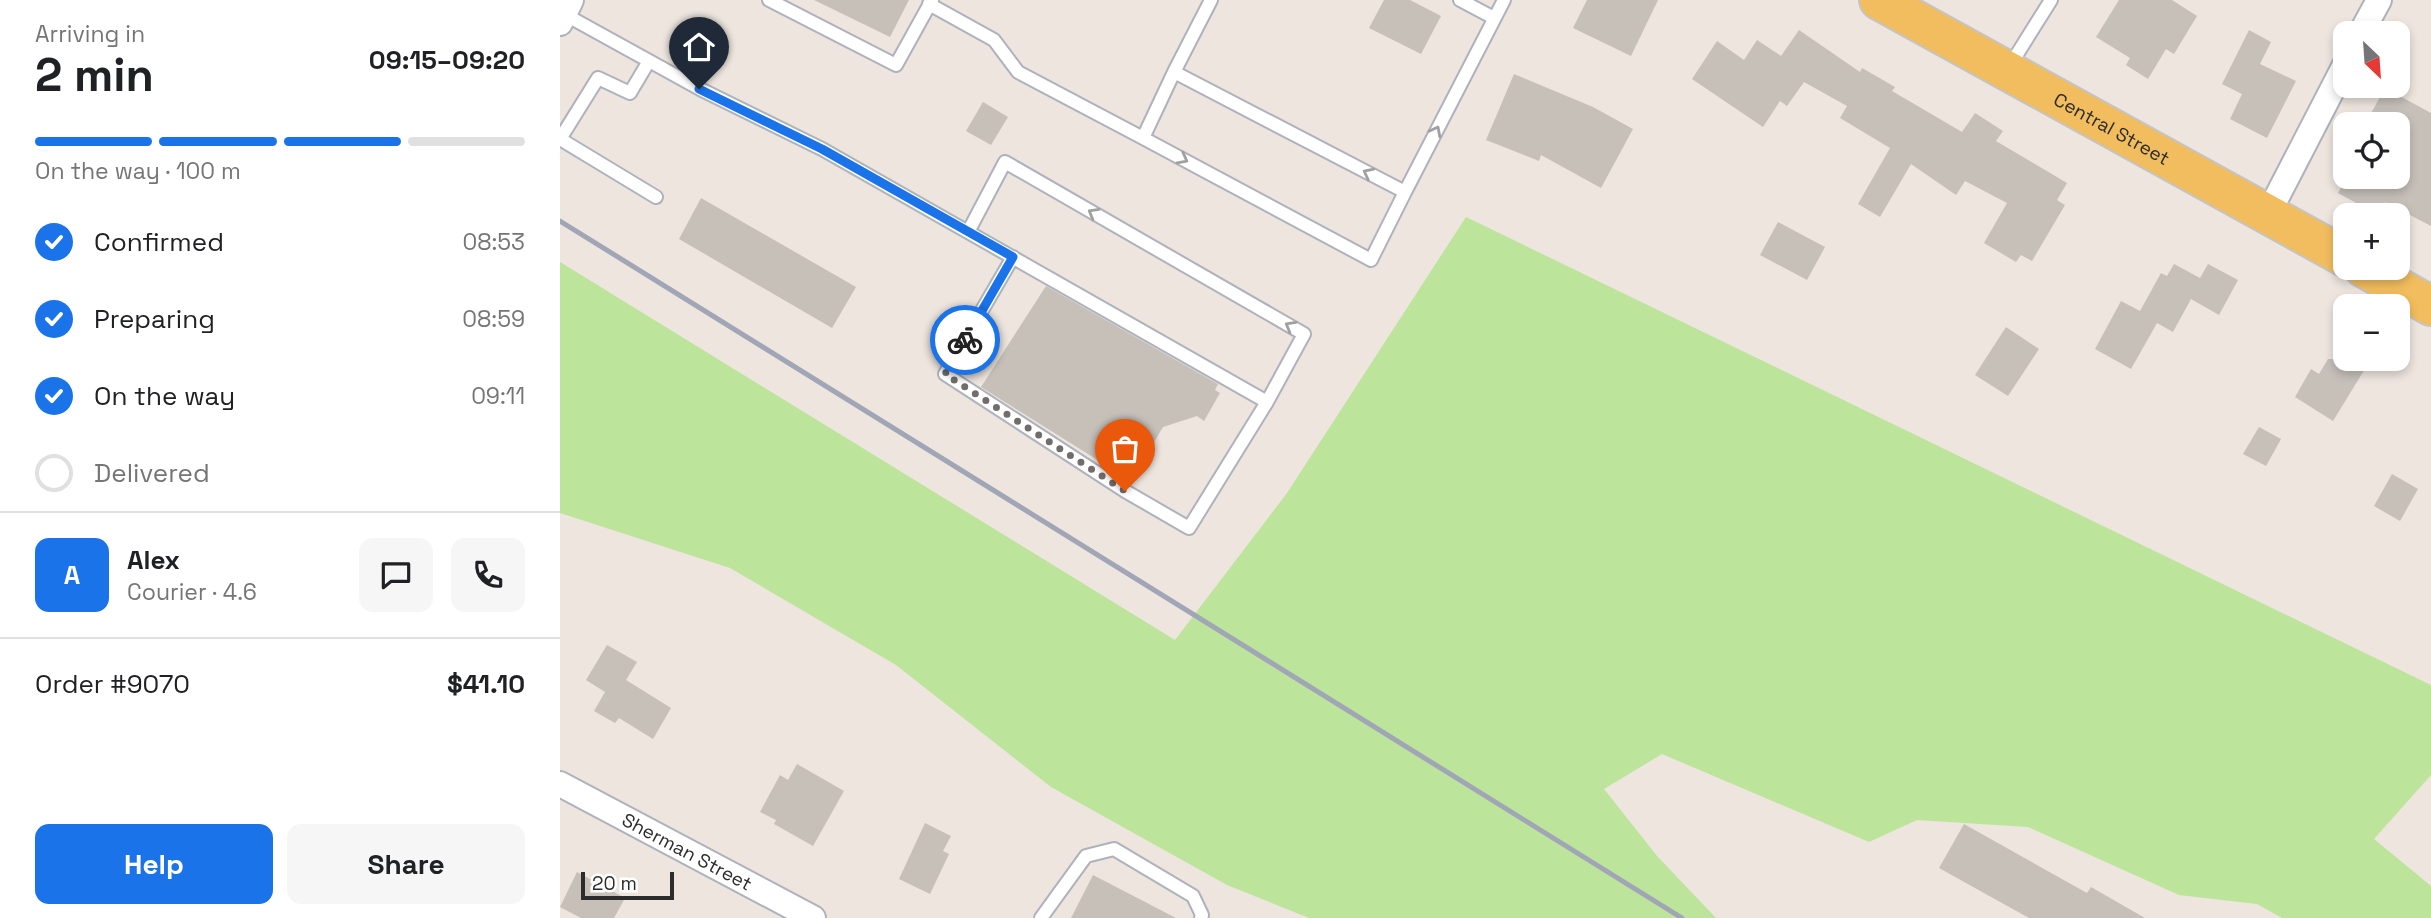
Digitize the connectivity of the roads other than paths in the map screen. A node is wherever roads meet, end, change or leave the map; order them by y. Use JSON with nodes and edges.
{"nodes":[{"id":1,"x":769,"y":0,"type":"edge"},
{"id":2,"x":1211,"y":0,"type":"edge"},
{"id":3,"x":1460,"y":0,"type":"edge"},
{"id":4,"x":1504,"y":0,"type":"edge"},
{"id":5,"x":1879,"y":0,"type":"edge"},
{"id":6,"x":2051,"y":0,"type":"edge"},
{"id":7,"x":2379,"y":0,"type":"edge"},
{"id":8,"x":930,"y":2,"type":"edge"},
{"id":9,"x":565,"y":12,"type":"edge"},
{"id":10,"x":1494,"y":18,"type":"junction"},
{"id":11,"x":2368,"y":21,"type":"edge"},
{"id":12,"x":649,"y":61,"type":"junction"},
{"id":13,"x":2007,"y":71,"type":"junction"},
{"id":14,"x":1174,"y":72,"type":"junction"},
{"id":15,"x":2333,"y":88,"type":"edge"},
{"id":16,"x":1143,"y":138,"type":"junction"},
{"id":17,"x":1405,"y":192,"type":"junction"},
{"id":18,"x":656,"y":197,"type":"dead end"},
{"id":19,"x":2268,"y":214,"type":"junction"},
{"id":20,"x":968,"y":232,"type":"junction"},
{"id":21,"x":2333,"y":250,"type":"edge"},
{"id":22,"x":1013,"y":257,"type":"junction"},
{"id":23,"x":2385,"y":280,"type":"edge"},
{"id":24,"x":2431,"y":306,"type":"edge"},
{"id":25,"x":1267,"y":402,"type":"junction"},
{"id":26,"x":560,"y":784,"type":"edge"},
{"id":27,"x":813,"y":918,"type":"edge"},
{"id":28,"x":1041,"y":918,"type":"edge"},
{"id":29,"x":1200,"y":918,"type":"edge"}],
"edges":[{"from":1,"to":8,"type":"lane"},
{"from":2,"to":14,"type":"lane"},
{"from":3,"to":10,"type":"lane"},
{"from":4,"to":10,"type":"lane"},
{"from":5,"to":13,"type":"main road","name":"Central Street"},
{"from":6,"to":13,"type":"lane"},
{"from":7,"to":11,"type":"street"},
{"from":8,"to":16,"type":"lane"},
{"from":9,"to":12,"type":"lane"},
{"from":17,"to":10,"type":"lane","one_way":true},
{"from":12,"to":18,"type":"lane"},
{"from":12,"to":20,"type":"lane"},
{"from":13,"to":19,"type":"main road","name":"Central Street"},
{"from":14,"to":16,"type":"lane"},
{"from":17,"to":14,"type":"lane","one_way":true},
{"from":15,"to":19,"type":"street"},
{"from":16,"to":17,"type":"lane","one_way":true},
{"from":19,"to":21,"type":"main road","name":"Central Street"},
{"from":20,"to":22,"type":"lane"},
{"from":25,"to":20,"type":"lane","one_way":true},
{"from":22,"to":25,"type":"lane"},
{"from":22,"to":25,"type":"lane"},
{"from":23,"to":24,"type":"main road"},
{"from":26,"to":27,"type":"street","name":"Sherman Street"},
{"from":28,"to":29,"type":"lane"}]}
